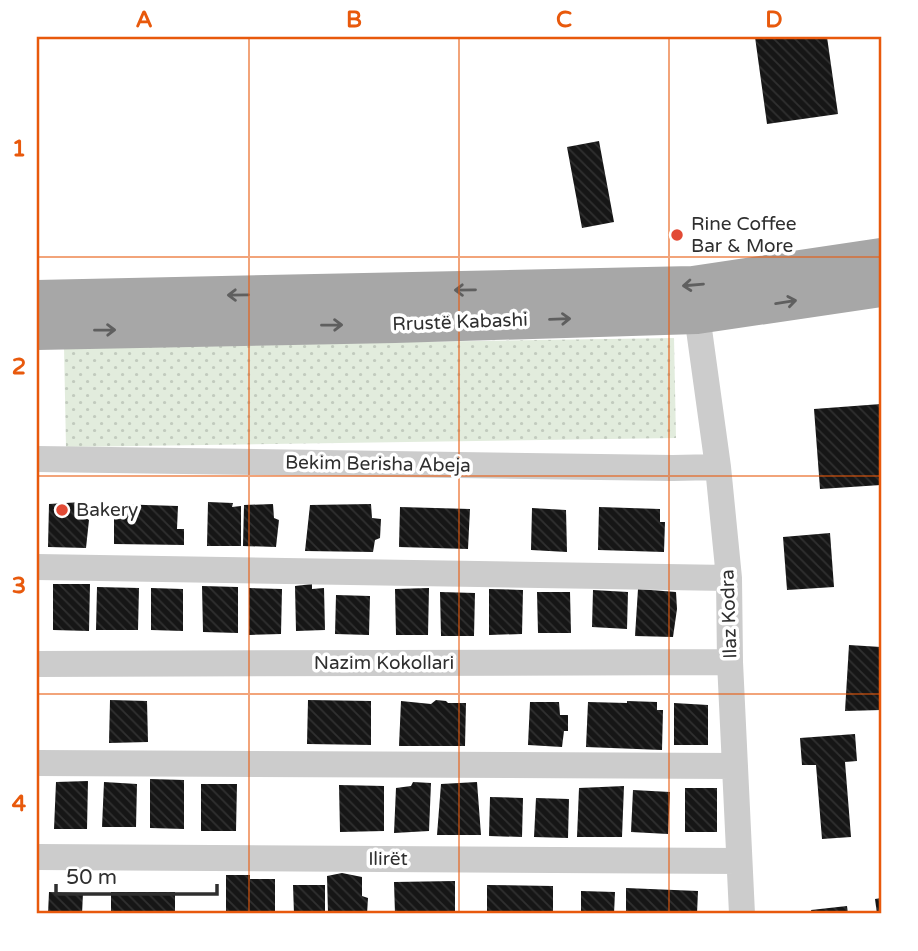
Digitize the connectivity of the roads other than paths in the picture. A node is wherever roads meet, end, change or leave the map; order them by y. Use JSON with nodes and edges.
{"nodes":[{"id":1,"x":881,"y":257,"type":"edge"},
{"id":2,"x":881,"y":288,"type":"edge"},
{"id":3,"x":37,"y":299,"type":"edge"},
{"id":4,"x":697,"y":316,"type":"junction"},
{"id":5,"x":37,"y":331,"type":"edge"},
{"id":6,"x":37,"y":459,"type":"edge"},
{"id":7,"x":719,"y":467,"type":"junction"},
{"id":8,"x":37,"y":567,"type":"edge"},
{"id":9,"x":729,"y":578,"type":"junction"},
{"id":10,"x":730,"y":662,"type":"junction"},
{"id":11,"x":37,"y":664,"type":"edge"},
{"id":12,"x":37,"y":763,"type":"edge"},
{"id":13,"x":735,"y":766,"type":"junction"},
{"id":14,"x":37,"y":857,"type":"edge"},
{"id":15,"x":739,"y":861,"type":"junction"},
{"id":16,"x":742,"y":914,"type":"edge"}],
"edges":[{"from":1,"to":3,"type":"main road","name":"Rrustë Kabashi","one_way":true},
{"from":4,"to":2,"type":"main road","name":"Rrustë Kabashi","one_way":true},
{"from":5,"to":4,"type":"main road","name":"Rrustë Kabashi","one_way":true},
{"from":4,"to":7,"type":"street","name":"Ilaz Kodra"},
{"from":6,"to":7,"type":"street","name":"Bekim Berisha Abeja"},
{"from":7,"to":9,"type":"street","name":"Ilaz Kodra"},
{"from":8,"to":9,"type":"street"},
{"from":9,"to":10,"type":"street","name":"Ilaz Kodra"},
{"from":10,"to":11,"type":"street","name":"Nazim Kokollari"},
{"from":10,"to":13,"type":"street","name":"Ilaz Kodra"},
{"from":12,"to":13,"type":"street"},
{"from":13,"to":15,"type":"street","name":"Ilaz Kodra"},
{"from":14,"to":15,"type":"street","name":"Ilirët"},
{"from":15,"to":16,"type":"street","name":"Ilaz Kodra"}]}
